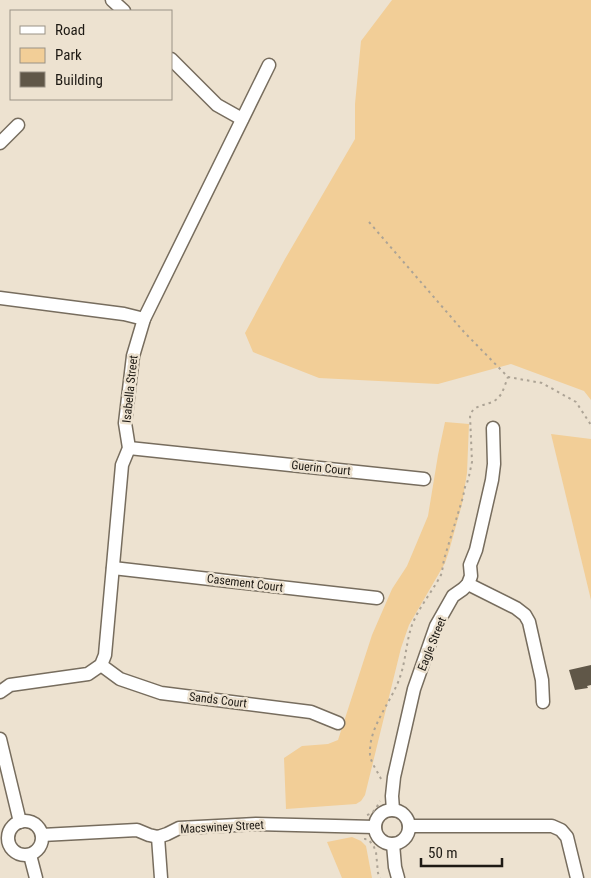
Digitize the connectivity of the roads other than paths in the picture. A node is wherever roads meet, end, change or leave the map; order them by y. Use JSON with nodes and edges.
{"nodes":[{"id":1,"x":172,"y":60,"type":"edge"},
{"id":2,"x":270,"y":65,"type":"dead end"},
{"id":3,"x":242,"y":119,"type":"junction"},
{"id":4,"x":18,"y":125,"type":"dead end"},
{"id":5,"x":0,"y":143,"type":"edge"},
{"id":6,"x":0,"y":298,"type":"edge"},
{"id":7,"x":144,"y":319,"type":"junction"},
{"id":8,"x":493,"y":428,"type":"dead end"},
{"id":9,"x":129,"y":448,"type":"junction"},
{"id":10,"x":424,"y":480,"type":"dead end"},
{"id":11,"x":113,"y":568,"type":"junction"},
{"id":12,"x":468,"y":584,"type":"junction"},
{"id":13,"x":377,"y":598,"type":"dead end"},
{"id":14,"x":101,"y":665,"type":"junction"},
{"id":15,"x":0,"y":692,"type":"edge"},
{"id":16,"x":543,"y":702,"type":"dead end"},
{"id":17,"x":338,"y":723,"type":"dead end"},
{"id":18,"x":0,"y":739,"type":"edge"},
{"id":19,"x":393,"y":810,"type":"junction"},
{"id":20,"x":20,"y":822,"type":"junction"},
{"id":21,"x":409,"y":826,"type":"junction"},
{"id":22,"x":375,"y":827,"type":"junction"},
{"id":23,"x":42,"y":835,"type":"junction"},
{"id":24,"x":158,"y":837,"type":"junction"},
{"id":25,"x":4,"y":842,"type":"edge"},
{"id":26,"x":393,"y":844,"type":"junction"},
{"id":27,"x":30,"y":855,"type":"junction"},
{"id":28,"x":36,"y":878,"type":"edge"},
{"id":29,"x":161,"y":878,"type":"edge"},
{"id":30,"x":398,"y":878,"type":"edge"},
{"id":31,"x":577,"y":878,"type":"edge"}],
"edges":[{"from":1,"to":3,"type":"street"},
{"from":2,"to":3,"type":"street","name":"Isabella Street"},
{"from":3,"to":7,"type":"street","name":"Isabella Street"},
{"from":4,"to":5,"type":"street"},
{"from":6,"to":7,"type":"street"},
{"from":7,"to":9,"type":"street","name":"Isabella Street"},
{"from":8,"to":12,"type":"street"},
{"from":9,"to":10,"type":"street","name":"Guerin Court"},
{"from":9,"to":11,"type":"street","name":"Isabella Street"},
{"from":11,"to":13,"type":"street","name":"Casement Court"},
{"from":11,"to":14,"type":"street","name":"Isabella Street"},
{"from":12,"to":16,"type":"street"},
{"from":12,"to":19,"type":"street","name":"Eagle Street"},
{"from":14,"to":15,"type":"street"},
{"from":14,"to":17,"type":"street","name":"Sands Court"},
{"from":18,"to":20,"type":"street"},
{"from":19,"to":21,"type":"street"},
{"from":19,"to":22,"type":"street"},
{"from":20,"to":23,"type":"street"},
{"from":20,"to":25,"type":"street"},
{"from":21,"to":26,"type":"street"},
{"from":21,"to":31,"type":"street"},
{"from":22,"to":24,"type":"street","name":"Macswiney Street"},
{"from":22,"to":26,"type":"street"},
{"from":23,"to":24,"type":"street"},
{"from":23,"to":27,"type":"street"},
{"from":24,"to":29,"type":"street"},
{"from":25,"to":27,"type":"street"},
{"from":26,"to":30,"type":"street"},
{"from":27,"to":28,"type":"street"}]}
